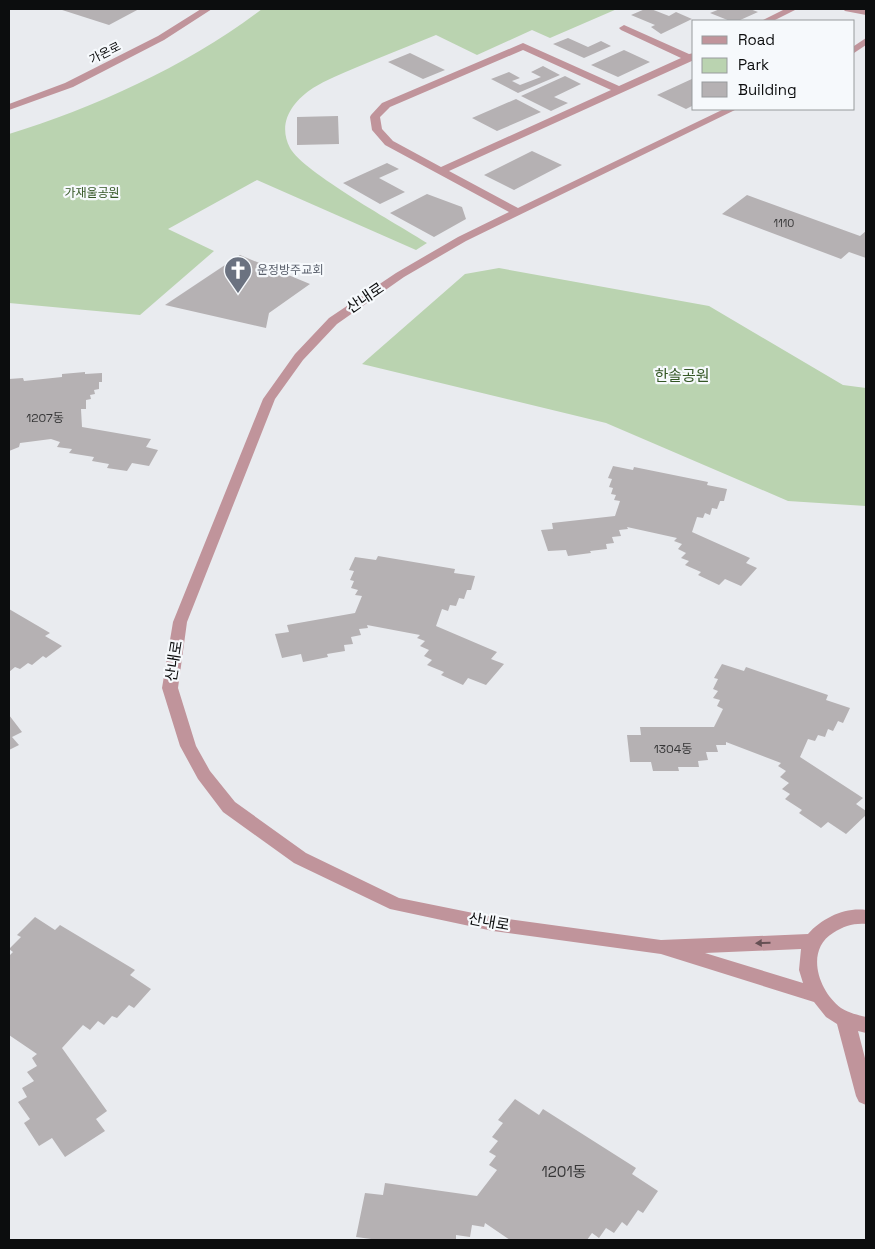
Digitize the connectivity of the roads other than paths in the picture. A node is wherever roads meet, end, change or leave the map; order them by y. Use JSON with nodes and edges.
{"nodes":[{"id":1,"x":207,"y":9,"type":"edge"},
{"id":2,"x":792,"y":9,"type":"edge"},
{"id":3,"x":848,"y":9,"type":"edge"},
{"id":4,"x":866,"y":12,"type":"edge"},
{"id":5,"x":768,"y":20,"type":"edge"},
{"id":6,"x":624,"y":28,"type":"dead end"},
{"id":7,"x":866,"y":41,"type":"edge"},
{"id":8,"x":855,"y":49,"type":"edge"},
{"id":9,"x":692,"y":57,"type":"edge"},
{"id":10,"x":619,"y":90,"type":"junction"},
{"id":11,"x":9,"y":107,"type":"edge"},
{"id":12,"x":730,"y":110,"type":"edge"},
{"id":13,"x":441,"y":171,"type":"junction"},
{"id":14,"x":517,"y":212,"type":"junction"},
{"id":15,"x":866,"y":917,"type":"edge"},
{"id":16,"x":812,"y":941,"type":"junction"},
{"id":17,"x":661,"y":947,"type":"junction"},
{"id":18,"x":818,"y":995,"type":"junction"},
{"id":19,"x":845,"y":1018,"type":"junction"},
{"id":20,"x":866,"y":1025,"type":"edge"},
{"id":21,"x":866,"y":1096,"type":"edge"}],
"edges":[{"from":1,"to":11,"type":"street","name":"가온로"},
{"from":2,"to":5,"type":"street"},
{"from":3,"to":4,"type":"street"},
{"from":6,"to":9,"type":"street"},
{"from":7,"to":8,"type":"street"},
{"from":9,"to":10,"type":"street"},
{"from":10,"to":13,"type":"street"},
{"from":10,"to":13,"type":"street"},
{"from":12,"to":14,"type":"street","name":"산내로"},
{"from":13,"to":14,"type":"street"},
{"from":14,"to":17,"type":"street","name":"산내로"},
{"from":15,"to":16,"type":"street"},
{"from":16,"to":17,"type":"street","one_way":true},
{"from":16,"to":18,"type":"street"},
{"from":17,"to":18,"type":"street"},
{"from":18,"to":19,"type":"street"},
{"from":19,"to":20,"type":"street"},
{"from":19,"to":21,"type":"street"}]}
